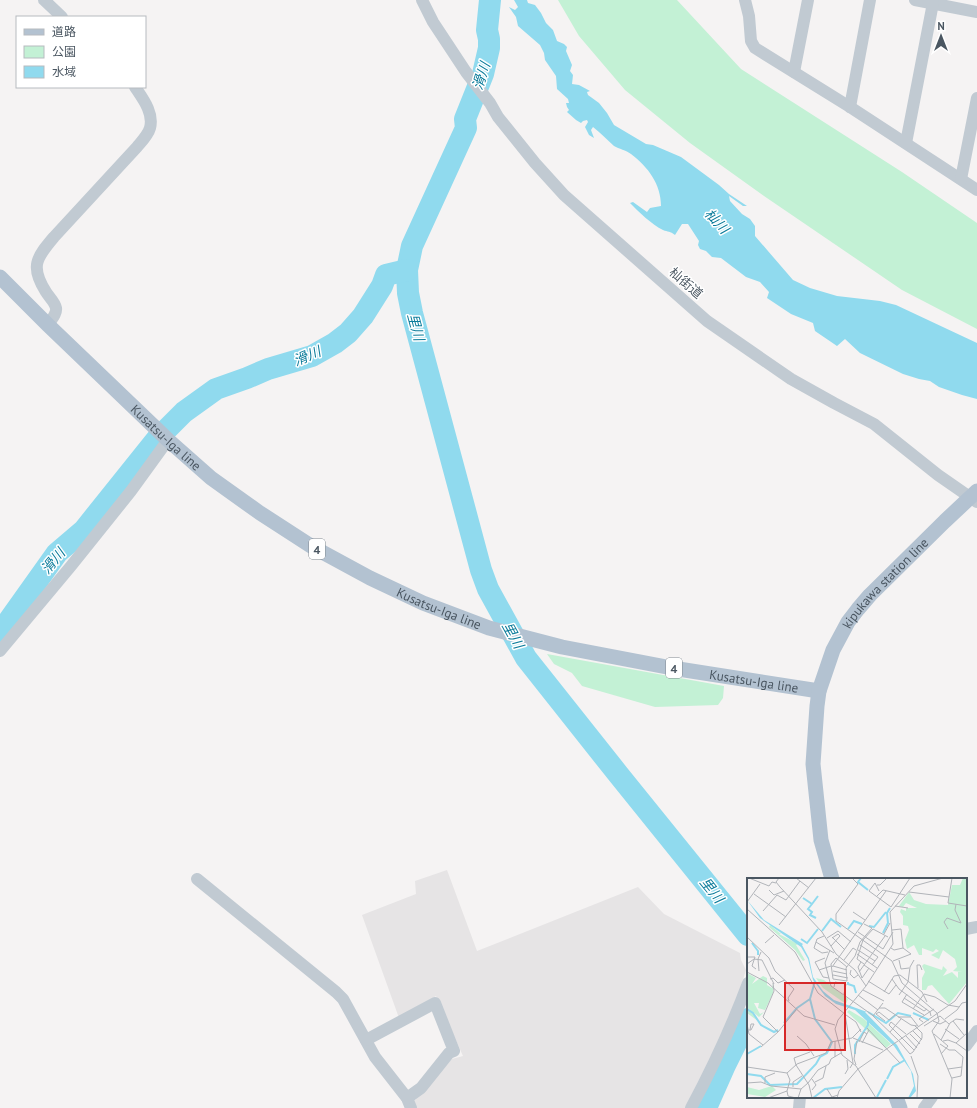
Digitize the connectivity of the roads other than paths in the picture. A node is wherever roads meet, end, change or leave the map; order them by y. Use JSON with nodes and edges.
{"nodes":[{"id":1,"x":44,"y":0,"type":"edge"},
{"id":2,"x":422,"y":0,"type":"edge"},
{"id":3,"x":745,"y":0,"type":"edge"},
{"id":4,"x":808,"y":0,"type":"edge"},
{"id":5,"x":870,"y":0,"type":"edge"},
{"id":6,"x":915,"y":0,"type":"edge"},
{"id":7,"x":933,"y":3,"type":"junction"},
{"id":8,"x":977,"y":12,"type":"edge"},
{"id":9,"x":61,"y":16,"type":"edge"},
{"id":10,"x":794,"y":72,"type":"junction"},
{"id":11,"x":136,"y":88,"type":"edge"},
{"id":12,"x":977,"y":98,"type":"edge"},
{"id":13,"x":850,"y":107,"type":"junction"},
{"id":14,"x":906,"y":143,"type":"junction"},
{"id":15,"x":961,"y":179,"type":"junction"},
{"id":16,"x":977,"y":190,"type":"edge"},
{"id":17,"x":0,"y":277,"type":"edge"},
{"id":18,"x":48,"y":325,"type":"junction"},
{"id":19,"x":163,"y":436,"type":"junction"},
{"id":20,"x":975,"y":497,"type":"edge"},
{"id":21,"x":0,"y":651,"type":"edge"},
{"id":22,"x":819,"y":692,"type":"junction"},
{"id":23,"x":832,"y":878,"type":"edge"},
{"id":24,"x":197,"y":879,"type":"dead end"},
{"id":25,"x":977,"y":927,"type":"edge"},
{"id":26,"x":967,"y":929,"type":"edge"},
{"id":27,"x":747,"y":987,"type":"edge"},
{"id":28,"x":977,"y":1031,"type":"edge"},
{"id":29,"x":366,"y":1040,"type":"junction"},
{"id":30,"x":967,"y":1045,"type":"edge"},
{"id":31,"x":800,"y":1098,"type":"edge"},
{"id":32,"x":896,"y":1098,"type":"edge"},
{"id":33,"x":931,"y":1098,"type":"edge"},
{"id":34,"x":409,"y":1103,"type":"edge"},
{"id":35,"x":691,"y":1108,"type":"edge"},
{"id":36,"x":799,"y":1108,"type":"edge"},
{"id":37,"x":900,"y":1108,"type":"edge"},
{"id":38,"x":924,"y":1108,"type":"edge"}],
"edges":[{"from":1,"to":9,"type":"street"},
{"from":2,"to":20,"type":"street","name":"杣街道"},
{"from":3,"to":10,"type":"street"},
{"from":4,"to":10,"type":"street"},
{"from":5,"to":13,"type":"street"},
{"from":6,"to":7,"type":"street"},
{"from":7,"to":8,"type":"street"},
{"from":7,"to":14,"type":"street"},
{"from":10,"to":13,"type":"street"},
{"from":11,"to":18,"type":"street"},
{"from":12,"to":15,"type":"street"},
{"from":13,"to":14,"type":"street"},
{"from":14,"to":15,"type":"street"},
{"from":15,"to":16,"type":"street"},
{"from":17,"to":18,"type":"main road","name":"Kusatsu-Iga line","number":"4"},
{"from":18,"to":19,"type":"main road","name":"Kusatsu-Iga line","number":"4"},
{"from":19,"to":21,"type":"street"},
{"from":19,"to":22,"type":"main road","name":"Kusatsu-Iga line","number":"4"},
{"from":20,"to":22,"type":"main road","name":"kipukawa station line"},
{"from":22,"to":23,"type":"main road"},
{"from":24,"to":29,"type":"street"},
{"from":25,"to":26,"type":"street"},
{"from":27,"to":35,"type":"street"},
{"from":28,"to":30,"type":"street"},
{"from":29,"to":34,"type":"street"},
{"from":29,"to":34,"type":"street"},
{"from":31,"to":36,"type":"street"},
{"from":32,"to":37,"type":"main road"},
{"from":33,"to":38,"type":"street"}]}
